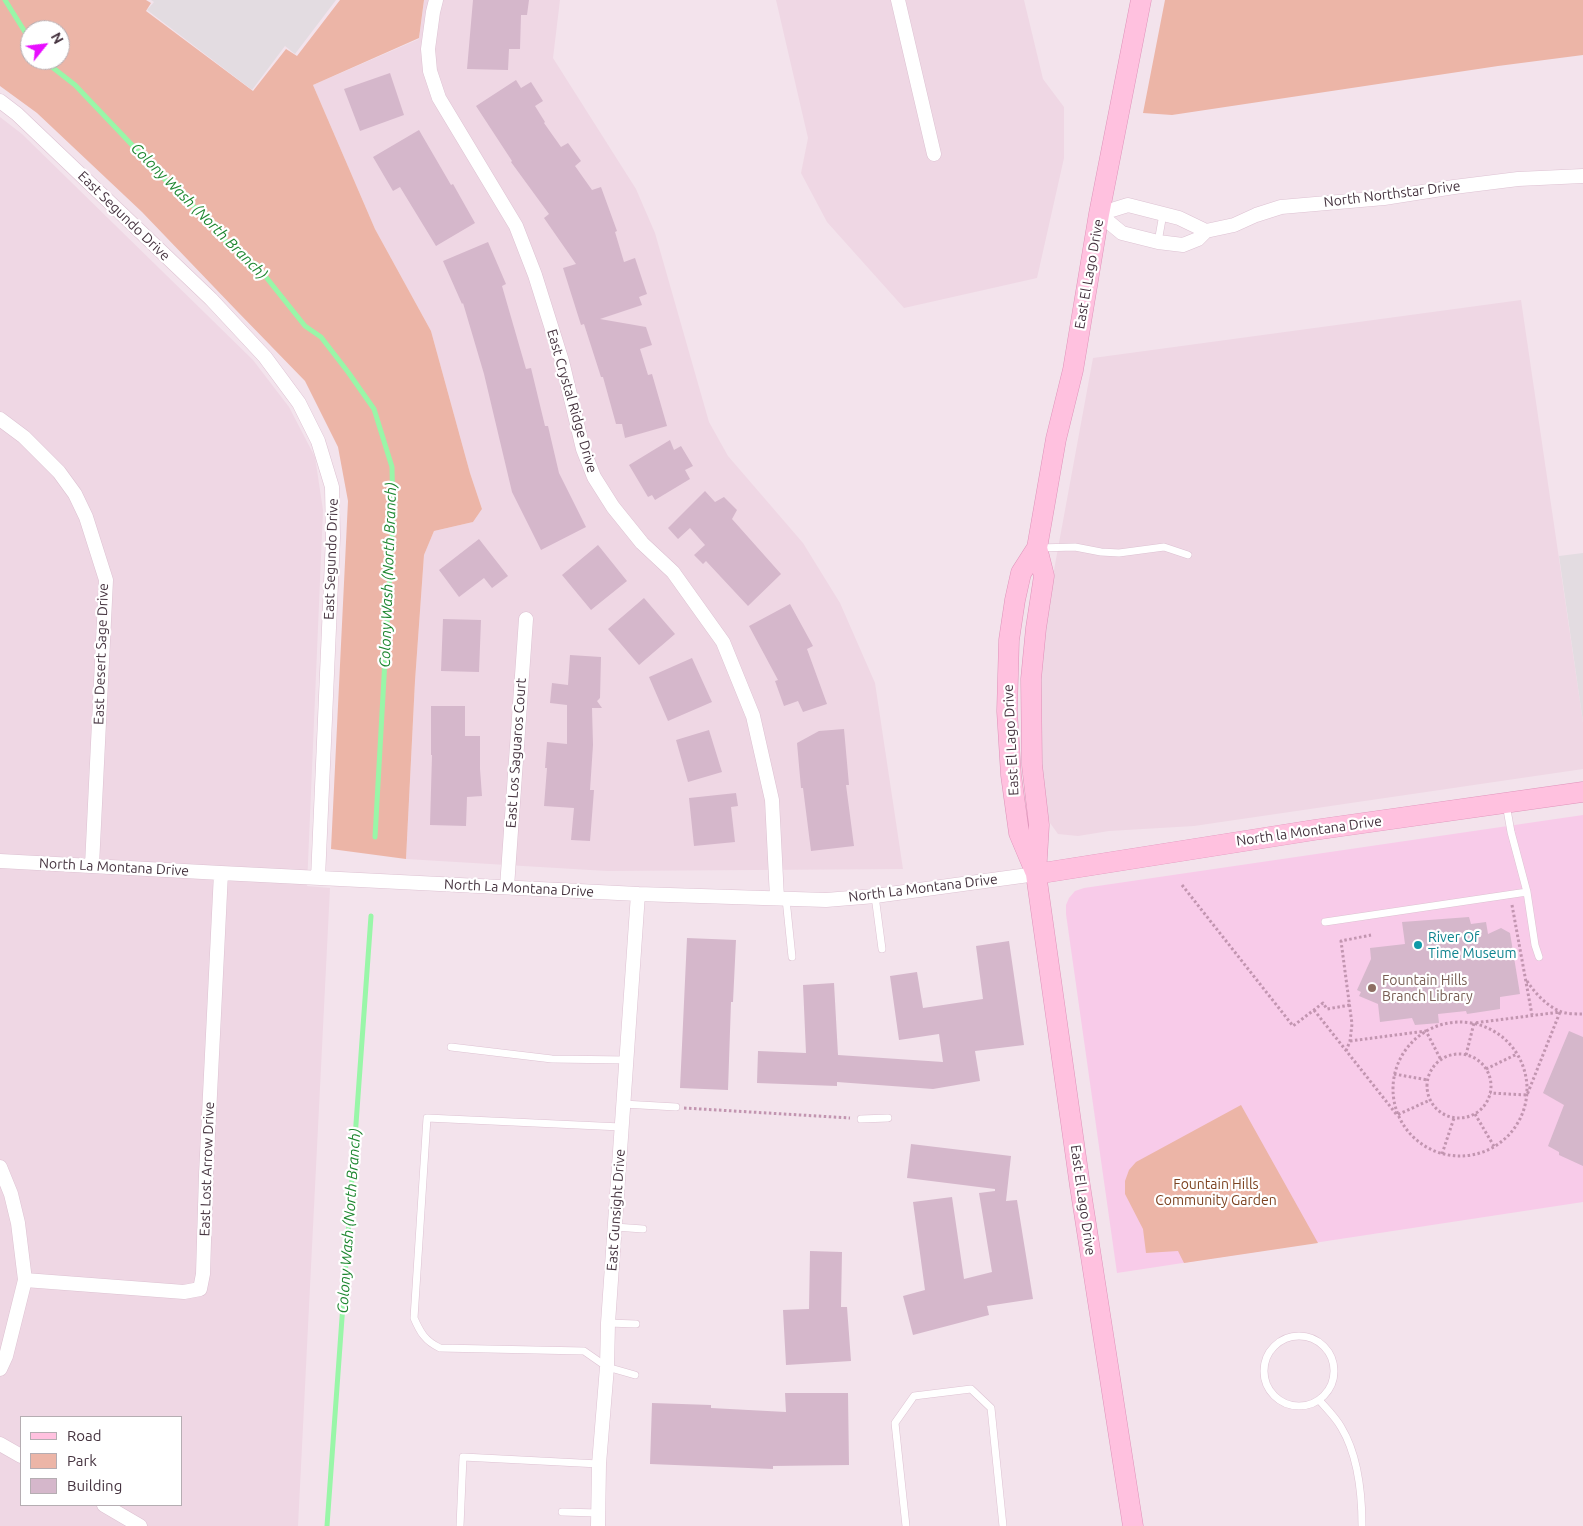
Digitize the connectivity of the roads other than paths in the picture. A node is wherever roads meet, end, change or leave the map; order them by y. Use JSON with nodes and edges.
{"nodes":[{"id":1,"x":436,"y":0,"type":"edge"},
{"id":2,"x":898,"y":0,"type":"edge"},
{"id":3,"x":1141,"y":0,"type":"edge"},
{"id":4,"x":0,"y":101,"type":"edge"},
{"id":5,"x":934,"y":154,"type":"dead end"},
{"id":6,"x":1583,"y":176,"type":"edge"},
{"id":7,"x":1099,"y":214,"type":"junction"},
{"id":8,"x":1163,"y":214,"type":"junction"},
{"id":9,"x":1206,"y":231,"type":"junction"},
{"id":10,"x":1158,"y":242,"type":"junction"},
{"id":11,"x":0,"y":419,"type":"edge"},
{"id":12,"x":1037,"y":548,"type":"junction"},
{"id":13,"x":1188,"y":555,"type":"dead end"},
{"id":14,"x":526,"y":619,"type":"dead end"},
{"id":15,"x":1583,"y":792,"type":"edge"},
{"id":16,"x":1506,"y":803,"type":"junction"},
{"id":17,"x":0,"y":861,"type":"edge"},
{"id":18,"x":92,"y":865,"type":"junction"},
{"id":19,"x":221,"y":873,"type":"junction"},
{"id":20,"x":1036,"y":874,"type":"junction"},
{"id":21,"x":318,"y":878,"type":"junction"},
{"id":22,"x":507,"y":887,"type":"junction"},
{"id":23,"x":1527,"y":892,"type":"junction"},
{"id":24,"x":638,"y":894,"type":"junction"},
{"id":25,"x":875,"y":896,"type":"junction"},
{"id":26,"x":782,"y":898,"type":"junction"},
{"id":27,"x":1325,"y":922,"type":"dead end"},
{"id":28,"x":882,"y":949,"type":"dead end"},
{"id":29,"x":792,"y":957,"type":"dead end"},
{"id":30,"x":1539,"y":957,"type":"dead end"},
{"id":31,"x":450,"y":1047,"type":"dead end"},
{"id":32,"x":626,"y":1060,"type":"junction"},
{"id":33,"x":623,"y":1104,"type":"junction"},
{"id":34,"x":676,"y":1107,"type":"road end"},
{"id":35,"x":888,"y":1118,"type":"dead end"},
{"id":36,"x":861,"y":1119,"type":"road end"},
{"id":37,"x":622,"y":1127,"type":"junction"},
{"id":38,"x":0,"y":1167,"type":"edge"},
{"id":39,"x":614,"y":1227,"type":"junction"},
{"id":40,"x":643,"y":1229,"type":"dead end"},
{"id":41,"x":25,"y":1280,"type":"junction"},
{"id":42,"x":608,"y":1322,"type":"junction"},
{"id":43,"x":636,"y":1324,"type":"dead end"},
{"id":44,"x":607,"y":1367,"type":"junction"},
{"id":45,"x":0,"y":1369,"type":"edge"},
{"id":46,"x":635,"y":1375,"type":"dead end"},
{"id":47,"x":1319,"y":1400,"type":"junction"},
{"id":48,"x":0,"y":1444,"type":"edge"},
{"id":49,"x":20,"y":1455,"type":"edge"},
{"id":50,"x":599,"y":1464,"type":"junction"},
{"id":51,"x":106,"y":1506,"type":"edge"},
{"id":52,"x":562,"y":1512,"type":"dead end"},
{"id":53,"x":598,"y":1520,"type":"edge"},
{"id":54,"x":140,"y":1526,"type":"edge"},
{"id":55,"x":460,"y":1526,"type":"edge"},
{"id":56,"x":906,"y":1526,"type":"edge"},
{"id":57,"x":1003,"y":1526,"type":"edge"},
{"id":58,"x":1133,"y":1526,"type":"edge"},
{"id":59,"x":1362,"y":1526,"type":"edge"}],
"edges":[{"from":1,"to":26,"type":"street","name":"East Crystal Ridge Drive"},
{"from":2,"to":5,"type":"street"},
{"from":3,"to":7,"type":"street","name":"East El Lago Drive"},
{"from":4,"to":21,"type":"street","name":"East Segundo Drive"},
{"from":6,"to":9,"type":"street","name":"North Northstar Drive"},
{"from":7,"to":8,"type":"street"},
{"from":7,"to":10,"type":"street","name":"North Northstar Drive"},
{"from":7,"to":12,"type":"street","name":"East El Lago Drive"},
{"from":8,"to":9,"type":"street"},
{"from":8,"to":10,"type":"lane"},
{"from":9,"to":10,"type":"street","name":"North Northstar Drive"},
{"from":11,"to":18,"type":"street","name":"East Desert Sage Drive"},
{"from":12,"to":13,"type":"lane"},
{"from":12,"to":20,"type":"street","name":"East El Lago Drive"},
{"from":14,"to":22,"type":"street","name":"East Los Saguaros Court"},
{"from":15,"to":16,"type":"street","name":"North la Montana Drive"},
{"from":16,"to":20,"type":"street","name":"North la Montana Drive"},
{"from":16,"to":23,"type":"lane"},
{"from":17,"to":18,"type":"street","name":"North La Montana Drive"},
{"from":18,"to":19,"type":"street","name":"North La Montana Drive"},
{"from":19,"to":21,"type":"street","name":"North La Montana Drive"},
{"from":19,"to":41,"type":"street","name":"East Lost Arrow Drive"},
{"from":20,"to":25,"type":"street","name":"North La Montana Drive"},
{"from":20,"to":58,"type":"street","name":"East El Lago Drive"},
{"from":21,"to":22,"type":"street","name":"North La Montana Drive"},
{"from":22,"to":24,"type":"street","name":"North La Montana Drive"},
{"from":23,"to":27,"type":"lane"},
{"from":23,"to":30,"type":"lane"},
{"from":24,"to":26,"type":"street","name":"North La Montana Drive"},
{"from":24,"to":32,"type":"street","name":"East Gunsight Drive"},
{"from":25,"to":26,"type":"street","name":"North La Montana Drive"},
{"from":25,"to":28,"type":"lane"},
{"from":26,"to":29,"type":"lane"},
{"from":31,"to":32,"type":"lane"},
{"from":32,"to":33,"type":"street","name":"East Gunsight Drive"},
{"from":33,"to":34,"type":"lane"},
{"from":33,"to":37,"type":"street","name":"East Gunsight Drive"},
{"from":35,"to":36,"type":"lane"},
{"from":37,"to":39,"type":"street","name":"East Gunsight Drive"},
{"from":37,"to":44,"type":"lane"},
{"from":38,"to":41,"type":"street"},
{"from":39,"to":40,"type":"lane"},
{"from":39,"to":42,"type":"street","name":"East Gunsight Drive"},
{"from":41,"to":45,"type":"street"},
{"from":42,"to":43,"type":"lane"},
{"from":42,"to":44,"type":"street","name":"East Gunsight Drive"},
{"from":44,"to":46,"type":"lane"},
{"from":44,"to":50,"type":"street","name":"East Gunsight Drive"},
{"from":47,"to":47,"type":"lane"},
{"from":47,"to":59,"type":"lane"},
{"from":48,"to":49,"type":"street"},
{"from":50,"to":53,"type":"street","name":"East Gunsight Drive"},
{"from":50,"to":55,"type":"lane"},
{"from":51,"to":54,"type":"street"},
{"from":52,"to":53,"type":"lane"},
{"from":56,"to":57,"type":"lane"}]}
